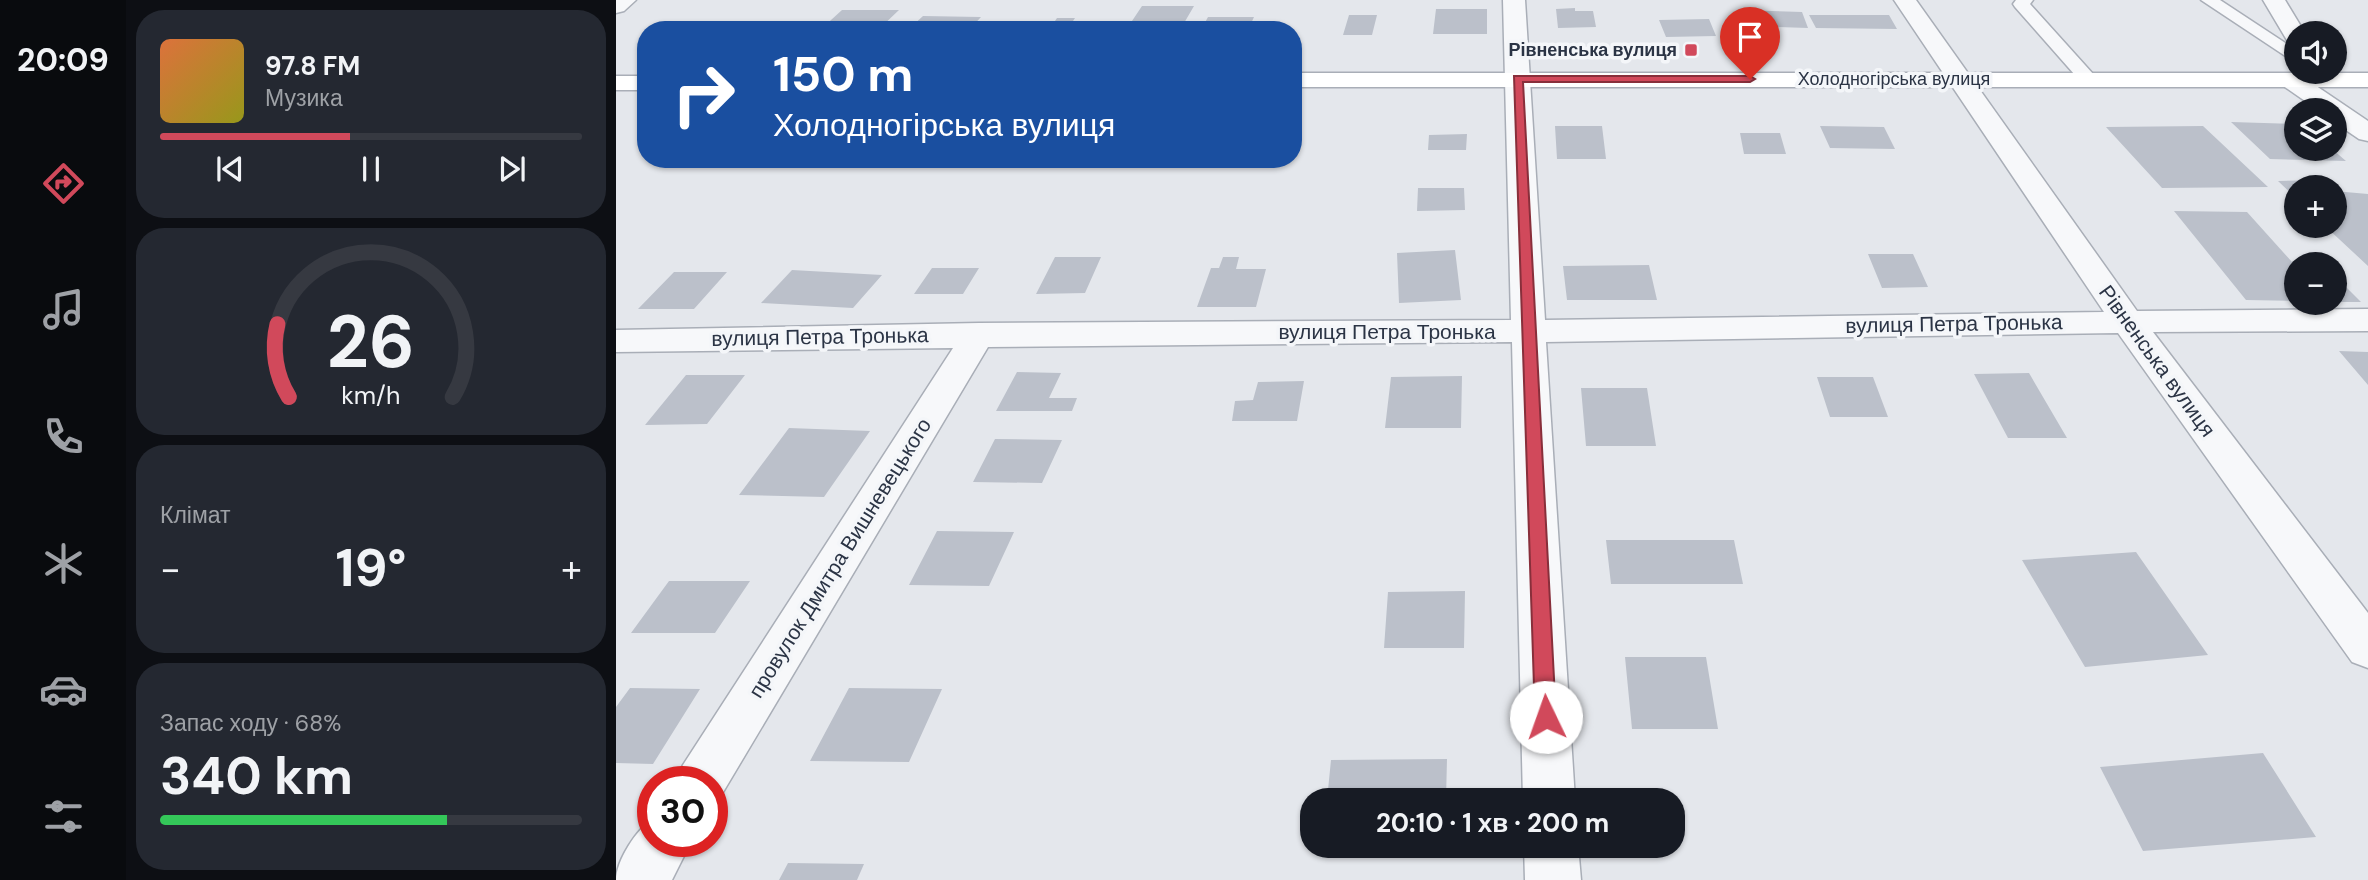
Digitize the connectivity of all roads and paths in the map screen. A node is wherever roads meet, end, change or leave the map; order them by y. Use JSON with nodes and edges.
{"nodes":[{"id":1,"x":625,"y":0,"type":"edge"},
{"id":2,"x":1514,"y":0,"type":"edge"},
{"id":3,"x":1905,"y":0,"type":"edge"},
{"id":4,"x":2025,"y":0,"type":"edge"},
{"id":5,"x":2209,"y":0,"type":"edge"},
{"id":6,"x":2274,"y":0,"type":"edge"},
{"id":7,"x":616,"y":6,"type":"edge"},
{"id":8,"x":2284,"y":23,"type":"edge"},
{"id":9,"x":2284,"y":49,"type":"edge"},
{"id":10,"x":2284,"y":61,"type":"edge"},
{"id":11,"x":2347,"y":74,"type":"edge"},
{"id":12,"x":1518,"y":79,"type":"junction"},
{"id":13,"x":1960,"y":79,"type":"junction"},
{"id":14,"x":2088,"y":79,"type":"junction"},
{"id":15,"x":1302,"y":80,"type":"edge"},
{"id":16,"x":2368,"y":80,"type":"edge"},
{"id":17,"x":616,"y":83,"type":"edge"},
{"id":18,"x":637,"y":83,"type":"edge"},
{"id":19,"x":2323,"y":84,"type":"edge"},
{"id":20,"x":2368,"y":133,"type":"edge"},
{"id":21,"x":2368,"y":320,"type":"edge"},
{"id":22,"x":2127,"y":321,"type":"junction"},
{"id":23,"x":1529,"y":332,"type":"junction"},
{"id":24,"x":979,"y":334,"type":"junction"},
{"id":25,"x":616,"y":341,"type":"edge"},
{"id":26,"x":2368,"y":648,"type":"edge"},
{"id":27,"x":711,"y":766,"type":"edge"},
{"id":28,"x":1548,"y":788,"type":"edge"},
{"id":29,"x":655,"y":857,"type":"edge"},
{"id":30,"x":1552,"y":858,"type":"edge"},
{"id":31,"x":641,"y":880,"type":"edge"},
{"id":32,"x":1553,"y":880,"type":"edge"}],
"edges":[{"from":1,"to":7,"type":"street"},
{"from":2,"to":12,"type":"street"},
{"from":3,"to":13,"type":"street","name":"Рівненська вулиця"},
{"from":4,"to":14,"type":"lane"},
{"from":5,"to":9,"type":"lane"},
{"from":6,"to":8,"type":"street"},
{"from":10,"to":14,"type":"main road","name":"Холодногірська вулиця"},
{"from":11,"to":16,"type":"main road","name":"Холодногірська вулиця"},
{"from":12,"to":13,"type":"main road","name":"Холодногірська вулиця"},
{"from":12,"to":15,"type":"main road","name":"Холодногірська вулиця"},
{"from":12,"to":23,"type":"street"},
{"from":13,"to":14,"type":"main road","name":"Холодногірська вулиця"},
{"from":13,"to":22,"type":"street","name":"Рівненська вулиця"},
{"from":17,"to":18,"type":"main road"},
{"from":19,"to":20,"type":"street"},
{"from":21,"to":22,"type":"street","name":"вулиця Петра Тронька"},
{"from":22,"to":23,"type":"street","name":"вулиця Петра Тронька"},
{"from":22,"to":26,"type":"street","name":"Рівненська вулиця"},
{"from":23,"to":24,"type":"street","name":"вулиця Петра Тронька"},
{"from":23,"to":28,"type":"street"},
{"from":24,"to":25,"type":"street","name":"вулиця Петра Тронька"},
{"from":24,"to":27,"type":"street","name":"провулок Дмитра Вишневецького"},
{"from":29,"to":31,"type":"street"},
{"from":30,"to":32,"type":"street"}]}
